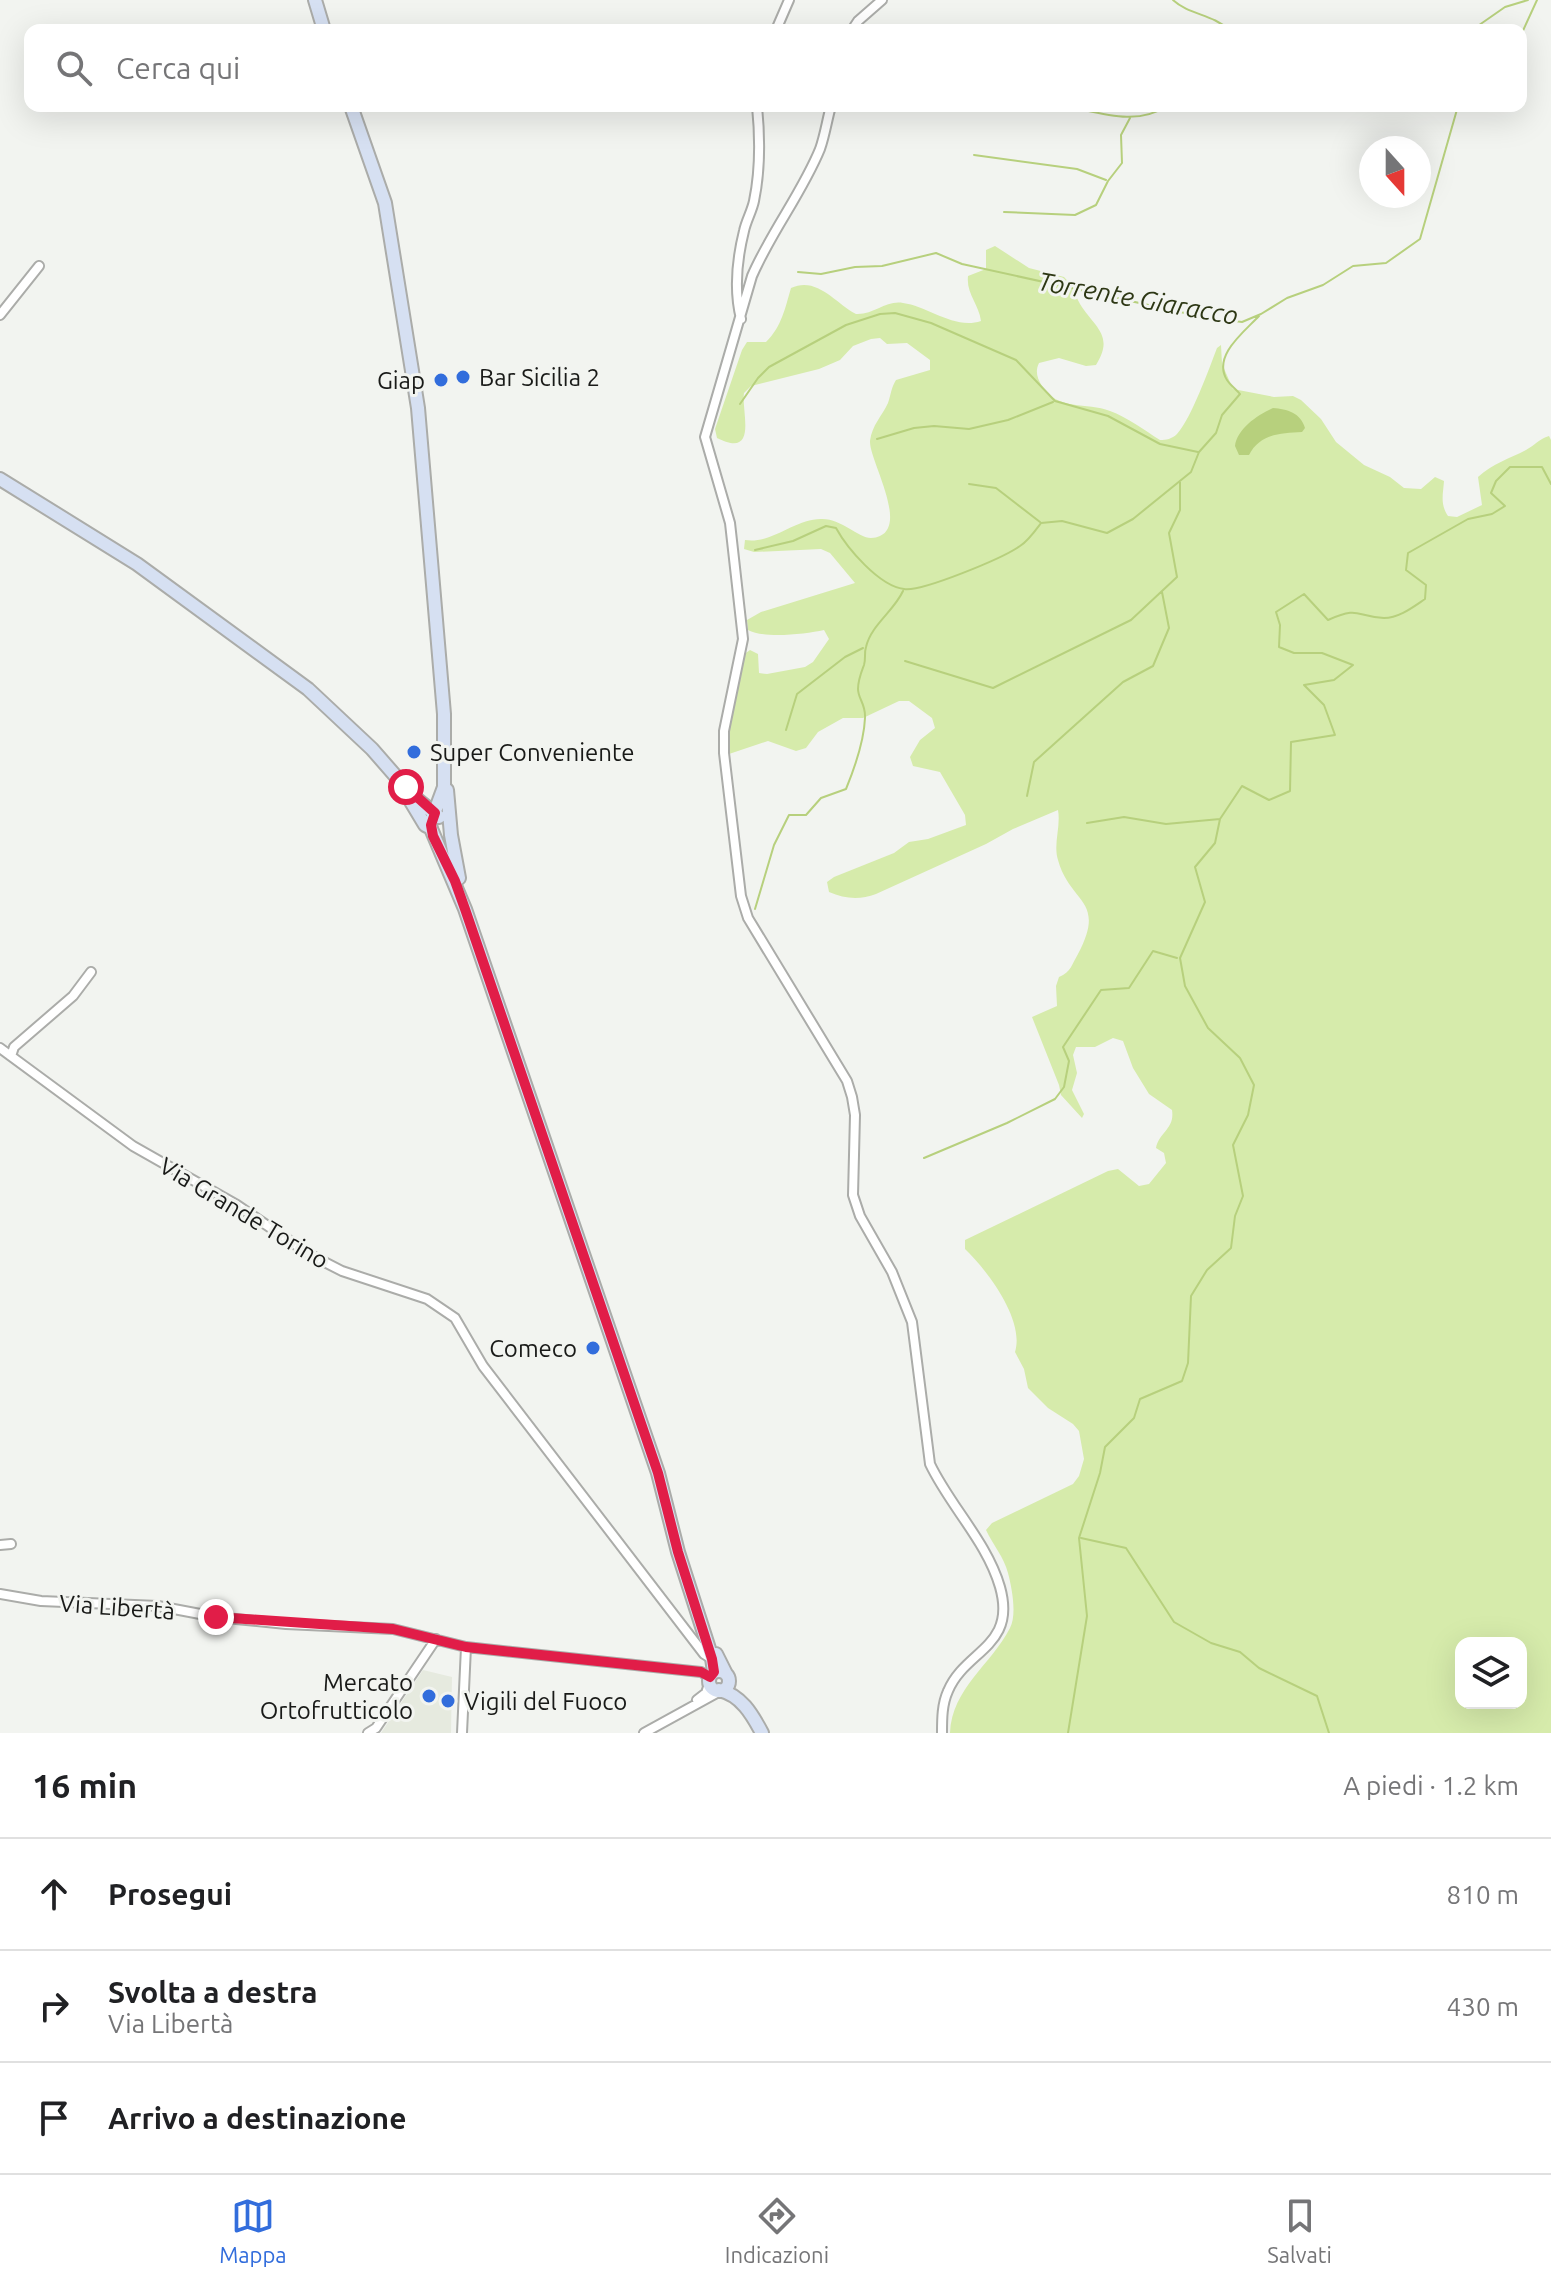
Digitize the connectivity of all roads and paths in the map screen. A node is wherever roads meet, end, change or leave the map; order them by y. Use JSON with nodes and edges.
{"nodes":[{"id":1,"x":315,"y":0,"type":"edge"},
{"id":2,"x":789,"y":0,"type":"edge"},
{"id":3,"x":882,"y":0,"type":"edge"},
{"id":4,"x":322,"y":24,"type":"edge"},
{"id":5,"x":779,"y":24,"type":"edge"},
{"id":6,"x":856,"y":24,"type":"edge"},
{"id":7,"x":353,"y":112,"type":"edge"},
{"id":8,"x":757,"y":112,"type":"edge"},
{"id":9,"x":829,"y":112,"type":"edge"},
{"id":10,"x":39,"y":266,"type":"dead end"},
{"id":11,"x":0,"y":315,"type":"edge"},
{"id":12,"x":741,"y":320,"type":"junction"},
{"id":13,"x":0,"y":479,"type":"edge"},
{"id":14,"x":400,"y":782,"type":"junction"},
{"id":15,"x":438,"y":822,"type":"junction"},
{"id":16,"x":91,"y":972,"type":"dead end"},
{"id":17,"x":0,"y":1048,"type":"edge"},
{"id":18,"x":11,"y":1056,"type":"junction"},
{"id":19,"x":11,"y":1544,"type":"dead end"},
{"id":20,"x":0,"y":1545,"type":"edge"},
{"id":21,"x":0,"y":1594,"type":"edge"},
{"id":22,"x":697,"y":1615,"type":"junction"},
{"id":23,"x":696,"y":1634,"type":"junction"},
{"id":24,"x":436,"y":1639,"type":"junction"},
{"id":25,"x":466,"y":1647,"type":"junction"},
{"id":26,"x":718,"y":1679,"type":"junction"},
{"id":27,"x":688,"y":1709,"type":"junction"},
{"id":28,"x":760,"y":1729,"type":"edge"},
{"id":29,"x":368,"y":1733,"type":"edge"},
{"id":30,"x":462,"y":1733,"type":"edge"},
{"id":31,"x":644,"y":1733,"type":"edge"},
{"id":32,"x":942,"y":1733,"type":"edge"}],
"edges":[{"from":1,"to":4,"type":"main road"},
{"from":2,"to":5,"type":"street"},
{"from":3,"to":6,"type":"street"},
{"from":7,"to":15,"type":"main road"},
{"from":8,"to":12,"type":"street"},
{"from":9,"to":12,"type":"street"},
{"from":10,"to":11,"type":"street"},
{"from":12,"to":32,"type":"street"},
{"from":13,"to":14,"type":"main road"},
{"from":14,"to":15,"type":"main road"},
{"from":14,"to":15,"type":"main road"},
{"from":15,"to":22,"type":"main road"},
{"from":16,"to":18,"type":"street"},
{"from":17,"to":18,"type":"street","name":"Via Grande Torino"},
{"from":18,"to":23,"type":"street","name":"Via Grande Torino"},
{"from":19,"to":20,"type":"street"},
{"from":21,"to":24,"type":"street","name":"Via Libertà"},
{"from":22,"to":23,"type":"main road"},
{"from":22,"to":26,"type":"main road"},
{"from":23,"to":26,"type":"main road"},
{"from":24,"to":25,"type":"street","name":"Via Libertà"},
{"from":24,"to":29,"type":"street"},
{"from":25,"to":26,"type":"street","name":"Via Libertà"},
{"from":25,"to":30,"type":"street"},
{"from":26,"to":27,"type":"street"},
{"from":26,"to":27,"type":"street"},
{"from":26,"to":28,"type":"main road"},
{"from":27,"to":31,"type":"street"}]}
